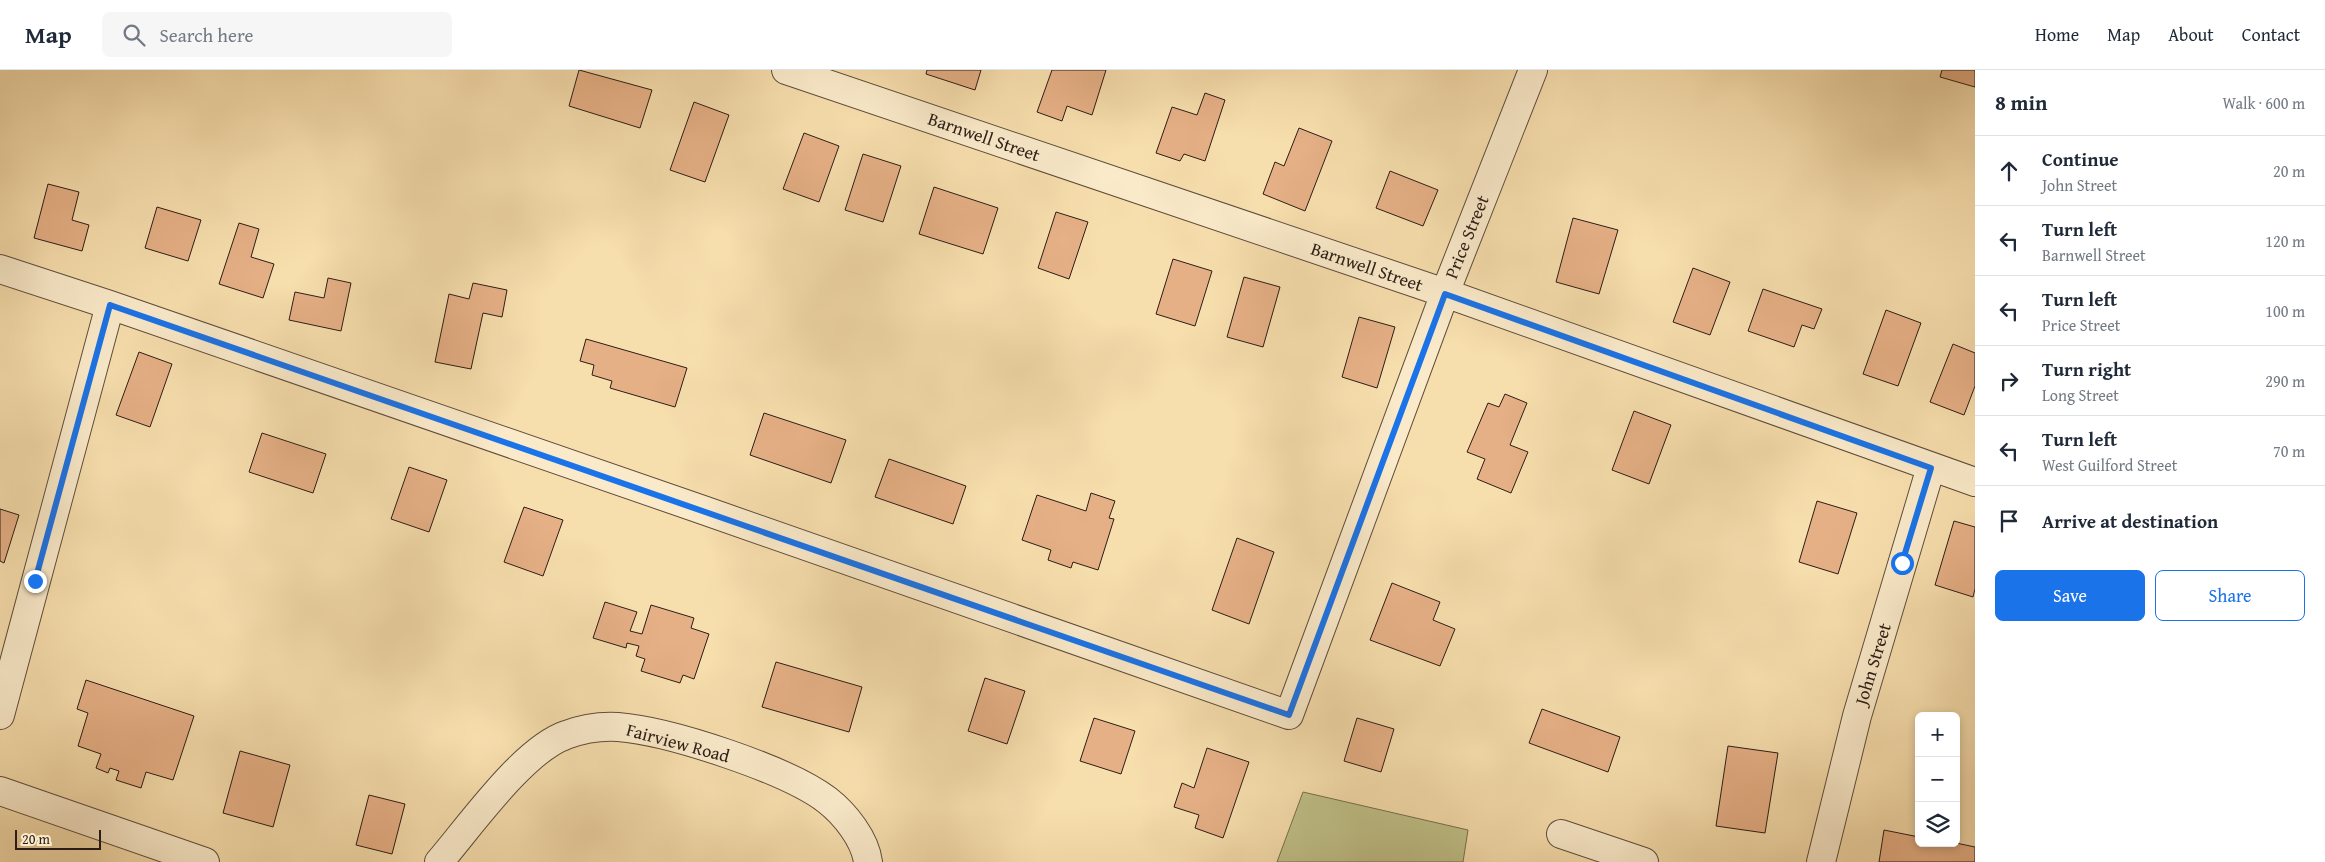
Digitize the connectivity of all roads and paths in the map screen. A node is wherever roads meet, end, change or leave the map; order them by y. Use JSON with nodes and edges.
{"nodes":[{"id":1,"x":786,"y":70,"type":"edge"},
{"id":2,"x":1533,"y":70,"type":"edge"},
{"id":3,"x":0,"y":269,"type":"edge"},
{"id":4,"x":1445,"y":294,"type":"junction"},
{"id":5,"x":110,"y":305,"type":"junction"},
{"id":6,"x":1931,"y":468,"type":"junction"},
{"id":7,"x":1975,"y":482,"type":"edge"},
{"id":8,"x":0,"y":715,"type":"edge"},
{"id":9,"x":0,"y":791,"type":"edge"},
{"id":10,"x":1561,"y":834,"type":"dead end"},
{"id":11,"x":205,"y":862,"type":"edge"},
{"id":12,"x":439,"y":862,"type":"edge"},
{"id":13,"x":868,"y":862,"type":"edge"},
{"id":14,"x":1644,"y":862,"type":"edge"},
{"id":15,"x":1821,"y":862,"type":"edge"}],
"edges":[{"from":1,"to":4,"type":"street","name":"Barnwell Street"},
{"from":2,"to":4,"type":"street","name":"Price Street"},
{"from":3,"to":5,"type":"street"},
{"from":4,"to":5,"type":"street","name":"Price Street"},
{"from":4,"to":6,"type":"street","name":"Barnwell Street"},
{"from":5,"to":8,"type":"street"},
{"from":6,"to":7,"type":"street","name":"Barnwell Street"},
{"from":6,"to":15,"type":"street","name":"John Street"},
{"from":9,"to":11,"type":"street"},
{"from":10,"to":14,"type":"street"},
{"from":12,"to":13,"type":"street","name":"Fairview Road"}]}
